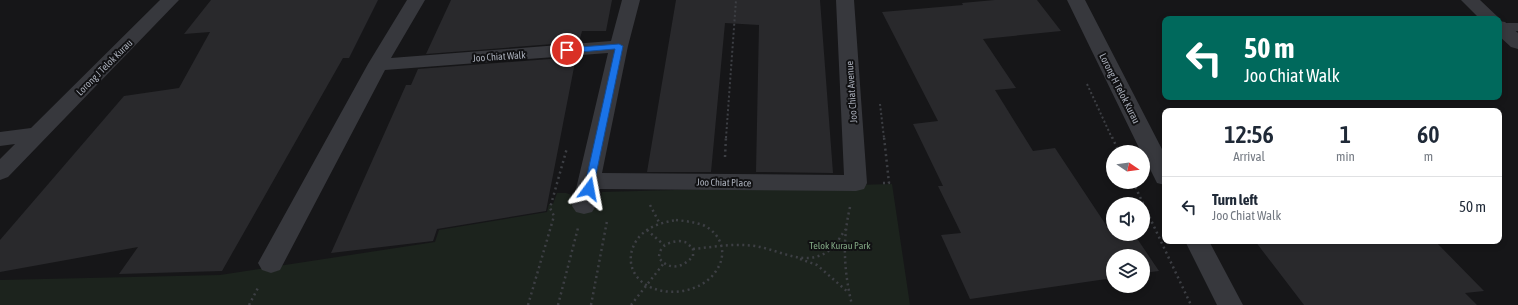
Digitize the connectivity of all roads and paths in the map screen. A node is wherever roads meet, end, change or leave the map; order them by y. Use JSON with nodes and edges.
{"nodes":[{"id":1,"x":170,"y":0,"type":"edge"},
{"id":2,"x":416,"y":0,"type":"edge"},
{"id":3,"x":631,"y":0,"type":"edge"},
{"id":4,"x":736,"y":0,"type":"edge"},
{"id":5,"x":845,"y":0,"type":"edge"},
{"id":6,"x":1076,"y":0,"type":"edge"},
{"id":7,"x":1470,"y":0,"type":"edge"},
{"id":8,"x":1490,"y":16,"type":"edge"},
{"id":9,"x":1502,"y":25,"type":"edge"},
{"id":10,"x":1518,"y":42,"type":"edge"},
{"id":11,"x":619,"y":46,"type":"junction"},
{"id":12,"x":378,"y":64,"type":"junction"},
{"id":13,"x":37,"y":134,"type":"junction"},
{"id":14,"x":0,"y":139,"type":"edge"},
{"id":15,"x":1162,"y":171,"type":"edge"},
{"id":16,"x":0,"y":172,"type":"edge"},
{"id":17,"x":724,"y":182,"type":"junction"},
{"id":18,"x":856,"y":183,"type":"junction"},
{"id":19,"x":556,"y":186,"type":"dead end"},
{"id":20,"x":1136,"y":189,"type":"edge"},
{"id":21,"x":588,"y":192,"type":"junction"},
{"id":22,"x":652,"y":208,"type":"dead end"},
{"id":23,"x":608,"y":215,"type":"dead end"},
{"id":24,"x":660,"y":224,"type":"junction"},
{"id":25,"x":846,"y":228,"type":"junction"},
{"id":26,"x":647,"y":230,"type":"junction"},
{"id":27,"x":1162,"y":244,"type":"edge"},
{"id":28,"x":1162,"y":244,"type":"edge"},
{"id":29,"x":1199,"y":244,"type":"edge"},
{"id":30,"x":664,"y":245,"type":"junction"},
{"id":31,"x":722,"y":246,"type":"junction"},
{"id":32,"x":693,"y":249,"type":"junction"},
{"id":33,"x":797,"y":258,"type":"junction"},
{"id":34,"x":271,"y":263,"type":"dead end"},
{"id":35,"x":664,"y":263,"type":"junction"},
{"id":36,"x":646,"y":285,"type":"junction"},
{"id":37,"x":849,"y":294,"type":"junction"},
{"id":38,"x":528,"y":305,"type":"edge"},
{"id":39,"x":558,"y":305,"type":"edge"},
{"id":40,"x":591,"y":305,"type":"edge"},
{"id":41,"x":631,"y":305,"type":"edge"},
{"id":42,"x":852,"y":305,"type":"edge"},
{"id":43,"x":1191,"y":305,"type":"edge"},
{"id":44,"x":1230,"y":305,"type":"edge"}],
"edges":[{"from":1,"to":13,"type":"street","name":"Lorong J Telok Kurau"},
{"from":2,"to":12,"type":"street"},
{"from":3,"to":11,"type":"street"},
{"from":4,"to":17,"type":"path"},
{"from":5,"to":18,"type":"street","name":"Joo Chiat Avenue"},
{"from":6,"to":15,"type":"street","name":"Lorong H Telok Kurau"},
{"from":7,"to":8,"type":"street"},
{"from":9,"to":10,"type":"street"},
{"from":11,"to":12,"type":"street","name":"Joo Chiat Walk"},
{"from":11,"to":21,"type":"street"},
{"from":12,"to":34,"type":"street"},
{"from":13,"to":14,"type":"street"},
{"from":13,"to":16,"type":"street","name":"Lorong J Telok Kurau"},
{"from":17,"to":18,"type":"street","name":"Joo Chiat Place"},
{"from":17,"to":21,"type":"street","name":"Joo Chiat Place"},
{"from":18,"to":25,"type":"path"},
{"from":19,"to":38,"type":"path"},
{"from":20,"to":27,"type":"path"},
{"from":21,"to":39,"type":"path"},
{"from":22,"to":24,"type":"path"},
{"from":23,"to":40,"type":"path"},
{"from":24,"to":26,"type":"path"},
{"from":24,"to":31,"type":"path"},
{"from":25,"to":33,"type":"path"},
{"from":25,"to":37,"type":"path"},
{"from":26,"to":30,"type":"path"},
{"from":26,"to":36,"type":"path"},
{"from":28,"to":43,"type":"path"},
{"from":29,"to":44,"type":"street"},
{"from":30,"to":32,"type":"path"},
{"from":30,"to":35,"type":"path"},
{"from":31,"to":32,"type":"path"},
{"from":31,"to":33,"type":"path"},
{"from":31,"to":36,"type":"path"},
{"from":32,"to":35,"type":"path"},
{"from":33,"to":37,"type":"path"},
{"from":35,"to":36,"type":"path"},
{"from":36,"to":41,"type":"path"},
{"from":37,"to":42,"type":"path"}]}
